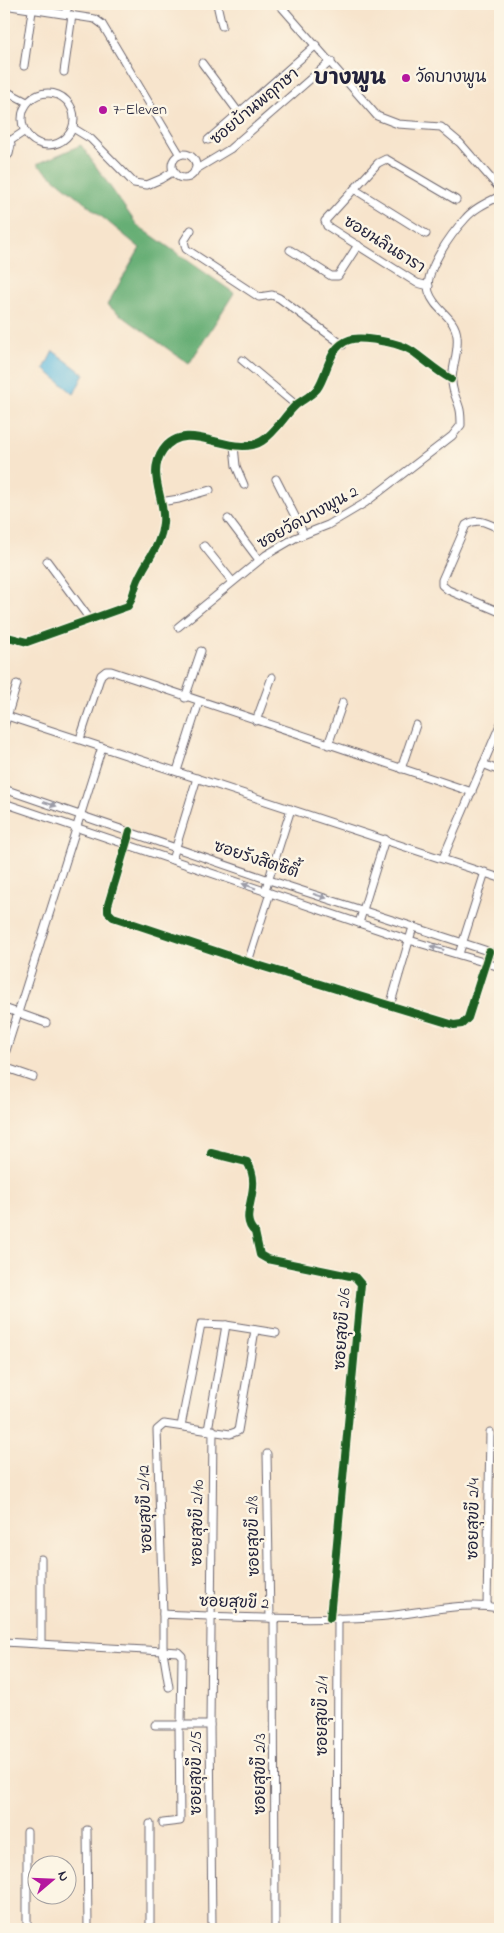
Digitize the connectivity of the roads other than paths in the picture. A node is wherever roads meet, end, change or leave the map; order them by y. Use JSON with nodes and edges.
{"nodes":[{"id":1,"x":70,"y":4,"type":"edge"},
{"id":2,"x":217,"y":4,"type":"edge"},
{"id":3,"x":280,"y":4,"type":"edge"},
{"id":4,"x":4,"y":5,"type":"edge"},
{"id":5,"x":20,"y":6,"type":"edge"},
{"id":6,"x":32,"y":11,"type":"junction"},
{"id":7,"x":68,"y":14,"type":"junction"},
{"id":8,"x":222,"y":26,"type":"dead end"},
{"id":9,"x":316,"y":45,"type":"junction"},
{"id":10,"x":331,"y":61,"type":"junction"},
{"id":11,"x":202,"y":63,"type":"dead end"},
{"id":12,"x":24,"y":66,"type":"dead end"},
{"id":13,"x":64,"y":72,"type":"dead end"},
{"id":14,"x":4,"y":90,"type":"edge"},
{"id":15,"x":27,"y":102,"type":"junction"},
{"id":16,"x":239,"y":113,"type":"junction"},
{"id":17,"x":73,"y":128,"type":"junction"},
{"id":18,"x":25,"y":132,"type":"junction"},
{"id":19,"x":4,"y":135,"type":"edge"},
{"id":20,"x":208,"y":140,"type":"dead end"},
{"id":21,"x":10,"y":141,"type":"junction"},
{"id":22,"x":180,"y":155,"type":"junction"},
{"id":23,"x":4,"y":159,"type":"edge"},
{"id":24,"x":195,"y":170,"type":"junction"},
{"id":25,"x":174,"y":171,"type":"junction"},
{"id":26,"x":354,"y":189,"type":"junction"},
{"id":27,"x":500,"y":189,"type":"edge"},
{"id":28,"x":500,"y":196,"type":"edge"},
{"id":29,"x":456,"y":200,"type":"dead end"},
{"id":30,"x":191,"y":230,"type":"dead end"},
{"id":31,"x":426,"y":234,"type":"dead end"},
{"id":32,"x":358,"y":245,"type":"junction"},
{"id":33,"x":290,"y":250,"type":"dead end"},
{"id":34,"x":429,"y":286,"type":"junction"},
{"id":35,"x":342,"y":345,"type":"junction"},
{"id":36,"x":242,"y":360,"type":"dead end"},
{"id":37,"x":451,"y":379,"type":"junction"},
{"id":38,"x":296,"y":405,"type":"junction"},
{"id":39,"x":234,"y":449,"type":"junction"},
{"id":40,"x":276,"y":479,"type":"dead end"},
{"id":41,"x":244,"y":485,"type":"dead end"},
{"id":42,"x":210,"y":490,"type":"dead end"},
{"id":43,"x":162,"y":501,"type":"junction"},
{"id":44,"x":228,"y":519,"type":"dead end"},
{"id":45,"x":500,"y":529,"type":"edge"},
{"id":46,"x":304,"y":534,"type":"junction"},
{"id":47,"x":204,"y":546,"type":"dead end"},
{"id":48,"x":259,"y":560,"type":"junction"},
{"id":49,"x":47,"y":561,"type":"dead end"},
{"id":50,"x":232,"y":581,"type":"junction"},
{"id":51,"x":500,"y":612,"type":"edge"},
{"id":52,"x":89,"y":618,"type":"junction"},
{"id":53,"x":178,"y":627,"type":"dead end"},
{"id":54,"x":4,"y":636,"type":"edge"},
{"id":55,"x":201,"y":651,"type":"dead end"},
{"id":56,"x":272,"y":677,"type":"dead end"},
{"id":57,"x":17,"y":684,"type":"dead end"},
{"id":58,"x":185,"y":698,"type":"junction"},
{"id":59,"x":199,"y":702,"type":"junction"},
{"id":60,"x":343,"y":702,"type":"dead end"},
{"id":61,"x":7,"y":716,"type":"junction"},
{"id":62,"x":256,"y":721,"type":"junction"},
{"id":63,"x":416,"y":725,"type":"dead end"},
{"id":64,"x":500,"y":725,"type":"edge"},
{"id":65,"x":4,"y":727,"type":"edge"},
{"id":66,"x":80,"y":739,"type":"junction"},
{"id":67,"x":328,"y":745,"type":"junction"},
{"id":68,"x":102,"y":747,"type":"junction"},
{"id":69,"x":483,"y":764,"type":"junction"},
{"id":70,"x":401,"y":769,"type":"junction"},
{"id":71,"x":500,"y":771,"type":"edge"},
{"id":72,"x":177,"y":772,"type":"junction"},
{"id":73,"x":196,"y":778,"type":"junction"},
{"id":74,"x":4,"y":789,"type":"edge"},
{"id":75,"x":472,"y":792,"type":"junction"},
{"id":76,"x":4,"y":803,"type":"edge"},
{"id":77,"x":291,"y":808,"type":"junction"},
{"id":78,"x":81,"y":814,"type":"junction"},
{"id":79,"x":77,"y":828,"type":"junction"},
{"id":80,"x":130,"y":831,"type":"junction"},
{"id":81,"x":385,"y":839,"type":"junction"},
{"id":82,"x":126,"y":844,"type":"junction"},
{"id":83,"x":175,"y":848,"type":"junction"},
{"id":84,"x":443,"y":858,"type":"junction"},
{"id":85,"x":172,"y":860,"type":"junction"},
{"id":86,"x":484,"y":872,"type":"junction"},
{"id":87,"x":500,"y":878,"type":"edge"},
{"id":88,"x":269,"y":880,"type":"junction"},
{"id":89,"x":268,"y":892,"type":"junction"},
{"id":90,"x":363,"y":910,"type":"junction"},
{"id":91,"x":359,"y":923,"type":"junction"},
{"id":92,"x":414,"y":926,"type":"junction"},
{"id":93,"x":409,"y":940,"type":"junction"},
{"id":94,"x":462,"y":943,"type":"junction"},
{"id":95,"x":488,"y":952,"type":"junction"},
{"id":96,"x":459,"y":954,"type":"junction"},
{"id":97,"x":500,"y":955,"type":"edge"},
{"id":98,"x":248,"y":962,"type":"junction"},
{"id":99,"x":486,"y":962,"type":"junction"},
{"id":100,"x":500,"y":967,"type":"edge"},
{"id":101,"x":390,"y":1006,"type":"junction"},
{"id":102,"x":4,"y":1008,"type":"edge"},
{"id":103,"x":18,"y":1013,"type":"junction"},
{"id":104,"x":46,"y":1022,"type":"dead end"},
{"id":105,"x":4,"y":1057,"type":"edge"},
{"id":106,"x":4,"y":1067,"type":"edge"},
{"id":107,"x":33,"y":1077,"type":"dead end"},
{"id":108,"x":211,"y":1153,"type":"dead end"},
{"id":109,"x":226,"y":1325,"type":"junction"},
{"id":110,"x":255,"y":1330,"type":"junction"},
{"id":111,"x":276,"y":1333,"type":"dead end"},
{"id":112,"x":181,"y":1426,"type":"junction"},
{"id":113,"x":210,"y":1430,"type":"junction"},
{"id":114,"x":490,"y":1432,"type":"dead end"},
{"id":115,"x":267,"y":1454,"type":"dead end"},
{"id":116,"x":42,"y":1559,"type":"dead end"},
{"id":117,"x":487,"y":1606,"type":"junction"},
{"id":118,"x":500,"y":1608,"type":"edge"},
{"id":119,"x":163,"y":1614,"type":"junction"},
{"id":120,"x":211,"y":1616,"type":"junction"},
{"id":121,"x":272,"y":1618,"type":"junction"},
{"id":122,"x":334,"y":1618,"type":"junction"},
{"id":123,"x":4,"y":1642,"type":"edge"},
{"id":124,"x":41,"y":1644,"type":"junction"},
{"id":125,"x":163,"y":1651,"type":"junction"},
{"id":126,"x":169,"y":1687,"type":"dead end"},
{"id":127,"x":155,"y":1725,"type":"dead end"},
{"id":128,"x":180,"y":1725,"type":"junction"},
{"id":129,"x":210,"y":1725,"type":"junction"},
{"id":130,"x":163,"y":1823,"type":"dead end"},
{"id":131,"x":150,"y":1824,"type":"dead end"},
{"id":132,"x":87,"y":1830,"type":"dead end"},
{"id":133,"x":27,"y":1832,"type":"dead end"},
{"id":134,"x":26,"y":1929,"type":"edge"},
{"id":135,"x":88,"y":1929,"type":"edge"},
{"id":136,"x":150,"y":1929,"type":"edge"},
{"id":137,"x":212,"y":1929,"type":"edge"},
{"id":138,"x":275,"y":1929,"type":"edge"},
{"id":139,"x":337,"y":1929,"type":"edge"}],
"edges":[{"from":1,"to":7,"type":"street"},
{"from":2,"to":8,"type":"street"},
{"from":3,"to":9,"type":"street"},
{"from":4,"to":5,"type":"street"},
{"from":5,"to":6,"type":"street"},
{"from":6,"to":7,"type":"street"},
{"from":6,"to":12,"type":"street"},
{"from":7,"to":13,"type":"street"},
{"from":7,"to":22,"type":"street"},
{"from":9,"to":10,"type":"street"},
{"from":9,"to":16,"type":"street"},
{"from":10,"to":24,"type":"street","name":"ซอยบ้านพฤกษา"},
{"from":10,"to":27,"type":"street"},
{"from":11,"to":16,"type":"street"},
{"from":14,"to":15,"type":"street"},
{"from":15,"to":17,"type":"street"},
{"from":15,"to":18,"type":"street"},
{"from":16,"to":20,"type":"street"},
{"from":17,"to":18,"type":"street"},
{"from":17,"to":25,"type":"street","name":"ซอยบ้านพฤกษา"},
{"from":18,"to":21,"type":"street"},
{"from":19,"to":21,"type":"street"},
{"from":21,"to":23,"type":"street"},
{"from":22,"to":24,"type":"street"},
{"from":22,"to":25,"type":"street"},
{"from":24,"to":25,"type":"street","name":"ซอยบ้านพฤกษา"},
{"from":26,"to":29,"type":"street","name":"ซอยนลินธารา"},
{"from":26,"to":31,"type":"street"},
{"from":26,"to":32,"type":"street","name":"ซอยนลินธารา"},
{"from":28,"to":34,"type":"street"},
{"from":30,"to":35,"type":"street"},
{"from":32,"to":33,"type":"street"},
{"from":32,"to":34,"type":"street","name":"ซอยนลินธารา"},
{"from":34,"to":37,"type":"street","name":"ซอยวัดบางพูน 2"},
{"from":35,"to":37,"type":"street"},
{"from":35,"to":38,"type":"street"},
{"from":36,"to":38,"type":"street"},
{"from":37,"to":46,"type":"street","name":"ซอยวัดบางพูน 2"},
{"from":38,"to":39,"type":"street"},
{"from":39,"to":41,"type":"street"},
{"from":39,"to":43,"type":"street"},
{"from":40,"to":46,"type":"street"},
{"from":42,"to":43,"type":"street"},
{"from":43,"to":52,"type":"street"},
{"from":44,"to":48,"type":"street"},
{"from":45,"to":51,"type":"street"},
{"from":46,"to":48,"type":"street","name":"ซอยวัดบางพูน 2"},
{"from":47,"to":50,"type":"street"},
{"from":48,"to":50,"type":"street","name":"ซอยวัดบางพูน 2"},
{"from":49,"to":52,"type":"street"},
{"from":50,"to":53,"type":"street","name":"ซอยวัดบางพูน 2"},
{"from":52,"to":54,"type":"street"},
{"from":55,"to":58,"type":"street"},
{"from":56,"to":62,"type":"street"},
{"from":57,"to":61,"type":"street"},
{"from":58,"to":59,"type":"street"},
{"from":58,"to":66,"type":"street"},
{"from":59,"to":62,"type":"street"},
{"from":59,"to":72,"type":"street"},
{"from":60,"to":67,"type":"street"},
{"from":61,"to":65,"type":"street"},
{"from":61,"to":66,"type":"street"},
{"from":62,"to":67,"type":"street"},
{"from":63,"to":70,"type":"street"},
{"from":64,"to":69,"type":"street"},
{"from":66,"to":68,"type":"street"},
{"from":67,"to":70,"type":"street"},
{"from":68,"to":72,"type":"street"},
{"from":68,"to":78,"type":"street"},
{"from":69,"to":71,"type":"street"},
{"from":69,"to":75,"type":"street"},
{"from":70,"to":75,"type":"street"},
{"from":72,"to":73,"type":"street"},
{"from":73,"to":77,"type":"street"},
{"from":73,"to":83,"type":"street"},
{"from":74,"to":78,"type":"street","name":"ซอยรังสิตซิตี้","one_way":true},
{"from":75,"to":84,"type":"street"},
{"from":76,"to":79,"type":"street","name":"ซอยรังสิตซิตี้"},
{"from":77,"to":81,"type":"street"},
{"from":77,"to":88,"type":"street"},
{"from":78,"to":79,"type":"street"},
{"from":78,"to":80,"type":"street","name":"ซอยรังสิตซิตี้"},
{"from":79,"to":82,"type":"street","name":"ซอยรังสิตซิตี้"},
{"from":79,"to":103,"type":"street"},
{"from":80,"to":82,"type":"street"},
{"from":80,"to":83,"type":"street","name":"ซอยรังสิตซิตี้"},
{"from":81,"to":84,"type":"street"},
{"from":81,"to":90,"type":"street"},
{"from":82,"to":85,"type":"street","name":"ซอยรังสิตซิตี้"},
{"from":82,"to":98,"type":"street"},
{"from":83,"to":85,"type":"street"},
{"from":83,"to":88,"type":"street","name":"ซอยรังสิตซิตี้"},
{"from":84,"to":86,"type":"street"},
{"from":89,"to":85,"type":"street","name":"ซอยรังสิตซิตี้","one_way":true},
{"from":86,"to":87,"type":"street"},
{"from":86,"to":94,"type":"street"},
{"from":88,"to":89,"type":"street"},
{"from":88,"to":90,"type":"street","name":"ซอยรังสิตซิตี้","one_way":true},
{"from":89,"to":91,"type":"street","name":"ซอยรังสิตซิตี้"},
{"from":89,"to":98,"type":"street"},
{"from":90,"to":91,"type":"street"},
{"from":90,"to":92,"type":"street","name":"ซอยรังสิตซิตี้"},
{"from":91,"to":93,"type":"street","name":"ซอยรังสิตซิตี้"},
{"from":92,"to":93,"type":"street"},
{"from":92,"to":94,"type":"street","name":"ซอยรังสิตซิตี้"},
{"from":96,"to":93,"type":"street","name":"ซอยรังสิตซิตี้","one_way":true},
{"from":93,"to":101,"type":"street"},
{"from":94,"to":95,"type":"street","name":"ซอยรังสิตซิตี้"},
{"from":94,"to":96,"type":"street"},
{"from":95,"to":97,"type":"street","name":"ซอยรังสิตซิตี้"},
{"from":95,"to":99,"type":"street"},
{"from":96,"to":99,"type":"street","name":"ซอยรังสิตซิตี้"},
{"from":98,"to":101,"type":"street"},
{"from":99,"to":100,"type":"street","name":"ซอยรังสิตซิตี้"},
{"from":99,"to":101,"type":"street"},
{"from":102,"to":103,"type":"street"},
{"from":103,"to":104,"type":"street"},
{"from":103,"to":105,"type":"street"},
{"from":106,"to":107,"type":"street"},
{"from":108,"to":122,"type":"street","name":"ซอยสุขขี 2/6"},
{"from":109,"to":110,"type":"street"},
{"from":109,"to":112,"type":"street"},
{"from":109,"to":113,"type":"street","name":"ซอยสุขขี 2/10"},
{"from":110,"to":111,"type":"street"},
{"from":110,"to":113,"type":"street"},
{"from":112,"to":113,"type":"street"},
{"from":112,"to":119,"type":"street","name":"ซอยสุขขี 2/12"},
{"from":113,"to":120,"type":"street","name":"ซอยสุขขี 2/10"},
{"from":114,"to":117,"type":"street","name":"ซอยสุขขี 2/4"},
{"from":115,"to":121,"type":"street","name":"ซอยสุขขี 2/8"},
{"from":116,"to":124,"type":"street"},
{"from":117,"to":118,"type":"street","name":"ซอยสุขขี 2"},
{"from":117,"to":122,"type":"street","name":"ซอยสุขขี 2"},
{"from":119,"to":120,"type":"street","name":"ซอยสุขขี 2"},
{"from":119,"to":125,"type":"street"},
{"from":120,"to":121,"type":"street","name":"ซอยสุขขี 2"},
{"from":120,"to":129,"type":"street","name":"ซอยสุขขี 2/5"},
{"from":121,"to":122,"type":"street","name":"ซอยสุขขี 2"},
{"from":121,"to":138,"type":"street","name":"ซอยสุขขี 2/3"},
{"from":122,"to":139,"type":"street","name":"ซอยสุขขี 2/1"},
{"from":123,"to":124,"type":"street"},
{"from":124,"to":125,"type":"street"},
{"from":125,"to":126,"type":"street"},
{"from":125,"to":128,"type":"street"},
{"from":127,"to":128,"type":"street"},
{"from":128,"to":129,"type":"street"},
{"from":128,"to":130,"type":"street"},
{"from":129,"to":137,"type":"street","name":"ซอยสุขขี 2/5"},
{"from":131,"to":136,"type":"street"},
{"from":132,"to":135,"type":"street"},
{"from":133,"to":134,"type":"street"}]}
